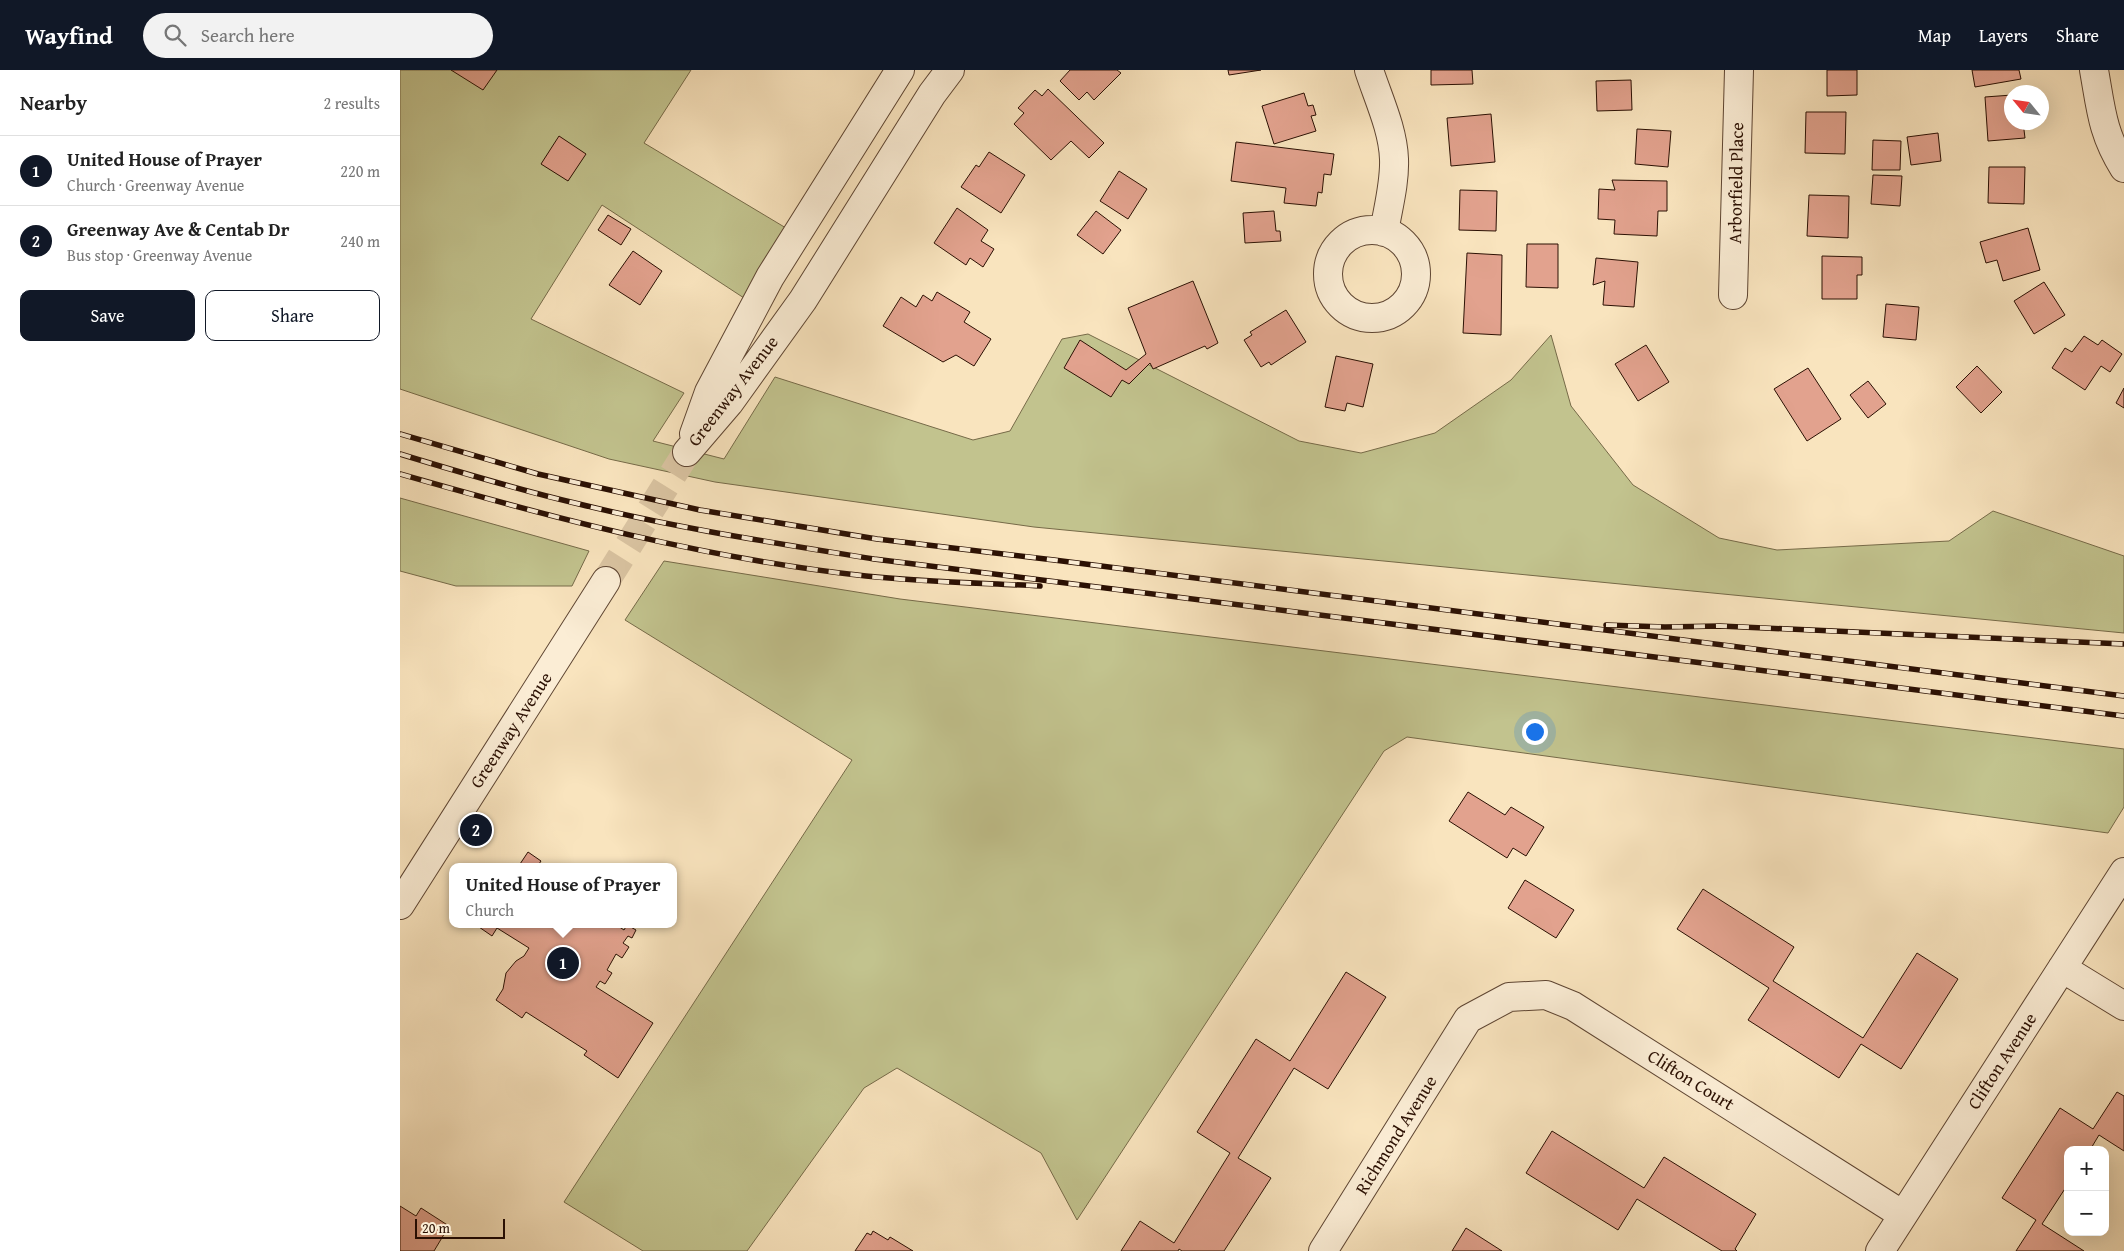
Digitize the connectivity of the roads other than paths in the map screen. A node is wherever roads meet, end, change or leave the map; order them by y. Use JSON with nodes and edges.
{"nodes":[{"id":1,"x":900,"y":70,"type":"edge"},
{"id":2,"x":950,"y":70,"type":"edge"},
{"id":3,"x":1369,"y":70,"type":"edge"},
{"id":4,"x":1739,"y":70,"type":"edge"},
{"id":5,"x":2094,"y":70,"type":"edge"},
{"id":6,"x":2124,"y":168,"type":"edge"},
{"id":7,"x":1384,"y":232,"type":"dead end"},
{"id":8,"x":1733,"y":295,"type":"dead end"},
{"id":9,"x":606,"y":581,"type":"tunnel mouth"},
{"id":10,"x":2124,"y":872,"type":"edge"},
{"id":11,"x":400,"y":905,"type":"edge"},
{"id":12,"x":2062,"y":968,"type":"junction"},
{"id":13,"x":2124,"y":1006,"type":"edge"},
{"id":14,"x":1468,"y":1019,"type":"joint"},
{"id":15,"x":1904,"y":1215,"type":"junction"},
{"id":16,"x":1323,"y":1251,"type":"edge"},
{"id":17,"x":1880,"y":1251,"type":"edge"}],
"edges":[{"from":1,"to":2,"type":"street","name":"Greenway Avenue"},
{"from":3,"to":7,"type":"street"},
{"from":4,"to":8,"type":"street","name":"Arborfield Place"},
{"from":5,"to":6,"type":"street"},
{"from":9,"to":11,"type":"street","name":"Greenway Avenue"},
{"from":10,"to":12,"type":"street","name":"Clifton Avenue"},
{"from":12,"to":13,"type":"street"},
{"from":12,"to":15,"type":"street","name":"Clifton Avenue"},
{"from":14,"to":15,"type":"street","name":"Clifton Court"},
{"from":14,"to":16,"type":"street","name":"Richmond Avenue"},
{"from":15,"to":17,"type":"street","name":"Clifton Avenue"}]}
